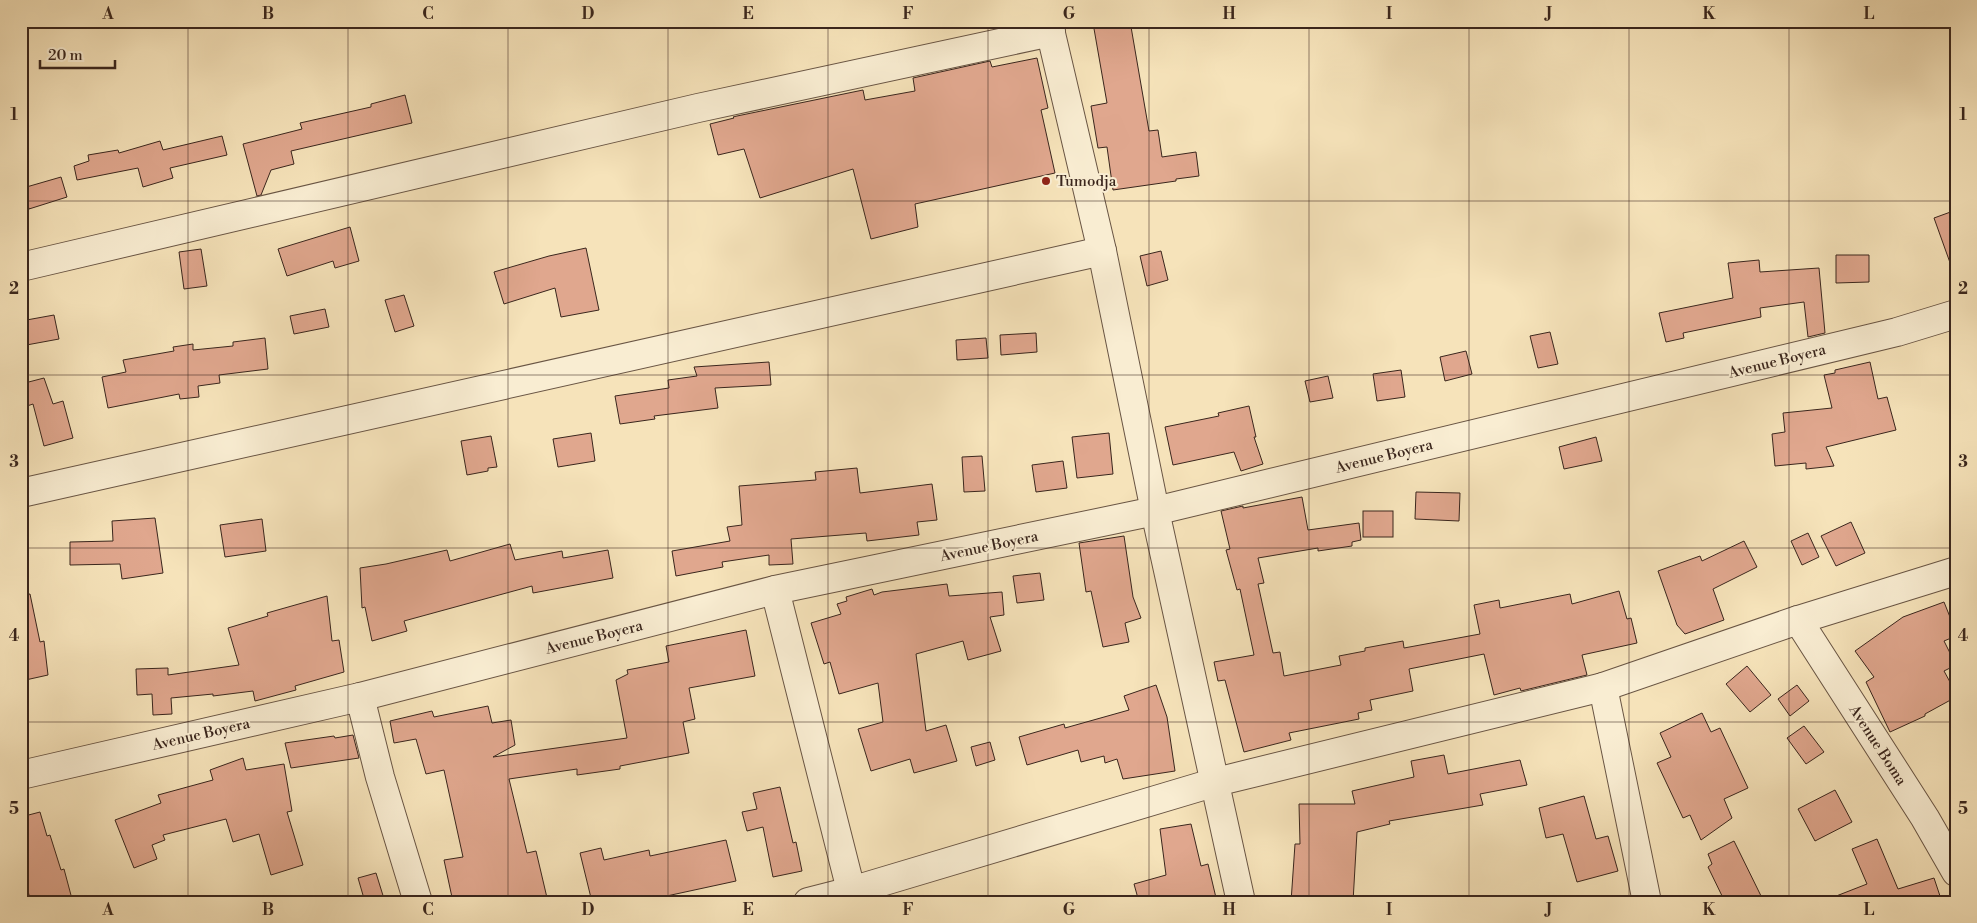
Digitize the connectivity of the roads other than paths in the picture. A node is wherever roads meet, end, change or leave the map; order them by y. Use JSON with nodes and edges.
{"nodes":[{"id":1,"x":1050,"y":26,"type":"edge"},
{"id":2,"x":1102,"y":251,"type":"junction"},
{"id":3,"x":21,"y":267,"type":"edge"},
{"id":4,"x":1956,"y":314,"type":"edge"},
{"id":5,"x":21,"y":493,"type":"edge"},
{"id":6,"x":1155,"y":511,"type":"junction"},
{"id":7,"x":1956,"y":572,"type":"edge"},
{"id":8,"x":775,"y":590,"type":"junction"},
{"id":9,"x":1798,"y":620,"type":"junction"},
{"id":10,"x":1603,"y":688,"type":"junction"},
{"id":11,"x":360,"y":697,"type":"junction"},
{"id":12,"x":21,"y":775,"type":"edge"},
{"id":13,"x":1216,"y":782,"type":"junction"},
{"id":14,"x":1956,"y":872,"type":"edge"},
{"id":15,"x":853,"y":896,"type":"edge"},
{"id":16,"x":418,"y":902,"type":"edge"},
{"id":17,"x":808,"y":902,"type":"edge"},
{"id":18,"x":1241,"y":902,"type":"edge"},
{"id":19,"x":1647,"y":902,"type":"edge"}],
"edges":[{"from":1,"to":2,"type":"street"},
{"from":1,"to":3,"type":"street"},
{"from":2,"to":5,"type":"street"},
{"from":2,"to":6,"type":"street"},
{"from":4,"to":6,"type":"street","name":"Avenue Boyera"},
{"from":6,"to":8,"type":"street","name":"Avenue Boyera"},
{"from":6,"to":13,"type":"street"},
{"from":7,"to":9,"type":"street"},
{"from":8,"to":11,"type":"street","name":"Avenue Boyera"},
{"from":8,"to":15,"type":"street"},
{"from":9,"to":10,"type":"street"},
{"from":9,"to":14,"type":"street","name":"Avenue Boma"},
{"from":10,"to":13,"type":"street"},
{"from":10,"to":19,"type":"street"},
{"from":11,"to":12,"type":"street","name":"Avenue Boyera"},
{"from":11,"to":16,"type":"street"},
{"from":13,"to":15,"type":"street"},
{"from":13,"to":18,"type":"street"},
{"from":15,"to":17,"type":"street"}]}
